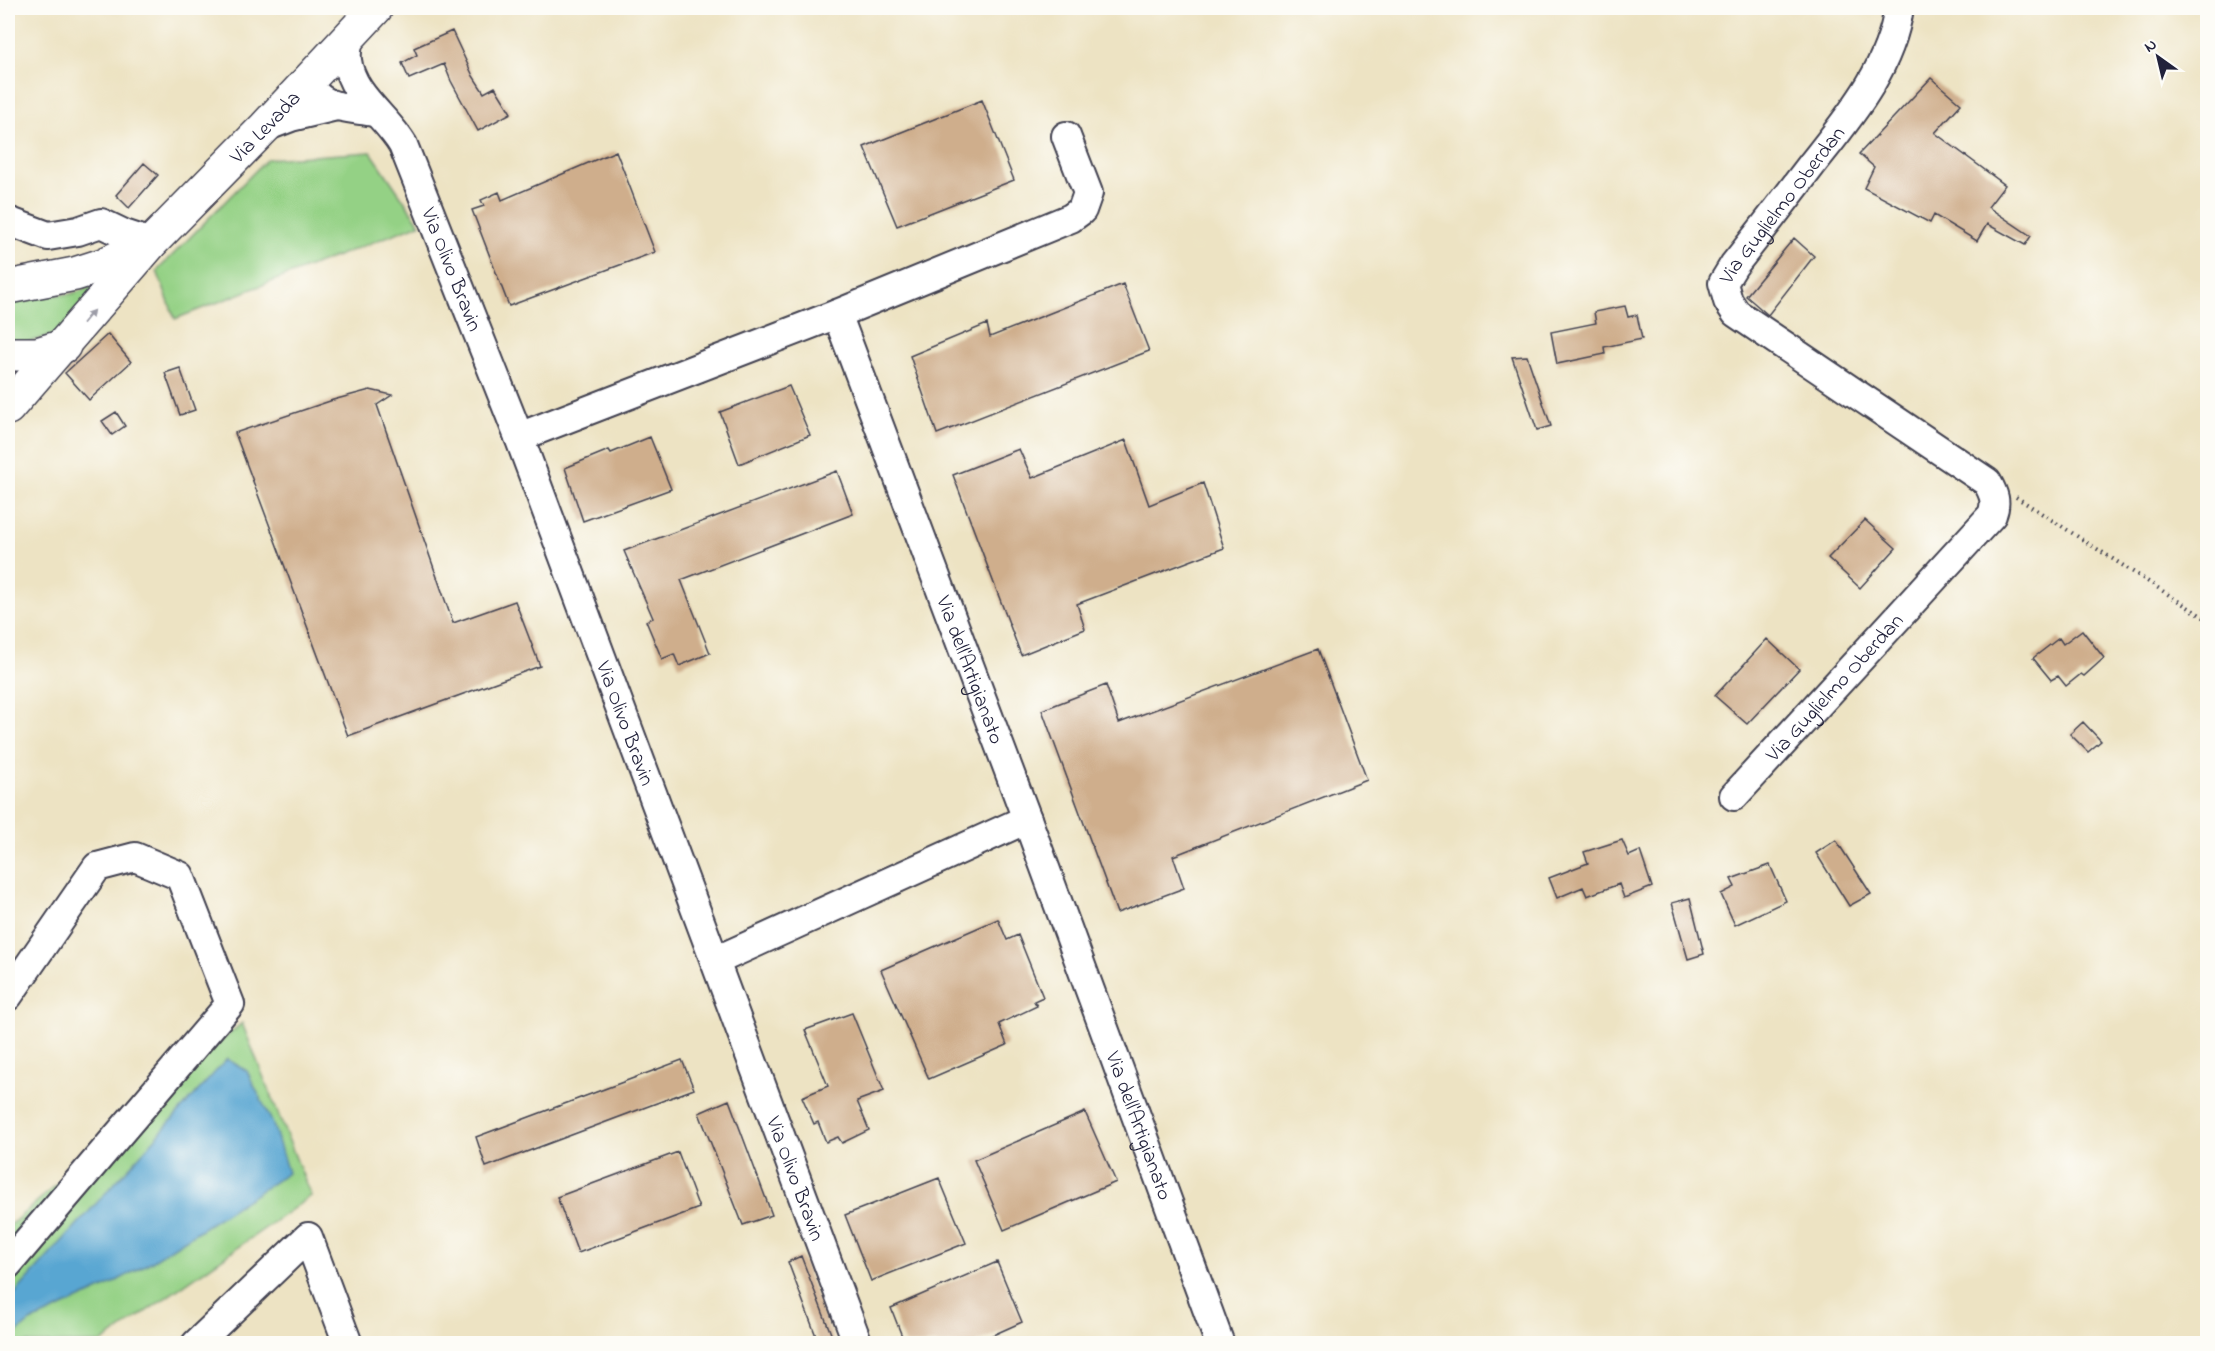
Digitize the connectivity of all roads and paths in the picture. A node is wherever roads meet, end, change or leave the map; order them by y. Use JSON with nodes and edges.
{"nodes":[{"id":1,"x":376,"y":8,"type":"edge"},
{"id":2,"x":1899,"y":8,"type":"edge"},
{"id":3,"x":349,"y":36,"type":"junction"},
{"id":4,"x":309,"y":79,"type":"junction"},
{"id":5,"x":337,"y":106,"type":"junction"},
{"id":6,"x":370,"y":106,"type":"junction"},
{"id":7,"x":264,"y":127,"type":"junction"},
{"id":8,"x":1066,"y":136,"type":"dead end"},
{"id":9,"x":8,"y":221,"type":"edge"},
{"id":10,"x":151,"y":243,"type":"junction"},
{"id":11,"x":8,"y":270,"type":"edge"},
{"id":12,"x":44,"y":280,"type":"junction"},
{"id":13,"x":8,"y":287,"type":"edge"},
{"id":14,"x":837,"y":315,"type":"junction"},
{"id":15,"x":64,"y":346,"type":"junction"},
{"id":16,"x":8,"y":354,"type":"edge"},
{"id":17,"x":8,"y":408,"type":"edge"},
{"id":18,"x":519,"y":437,"type":"junction"},
{"id":19,"x":1994,"y":493,"type":"junction"},
{"id":20,"x":2208,"y":620,"type":"edge"},
{"id":21,"x":1734,"y":796,"type":"dead end"},
{"id":22,"x":1027,"y":819,"type":"junction"},
{"id":23,"x":715,"y":961,"type":"junction"},
{"id":24,"x":8,"y":996,"type":"edge"},
{"id":25,"x":8,"y":1264,"type":"edge"},
{"id":26,"x":196,"y":1344,"type":"edge"},
{"id":27,"x":348,"y":1344,"type":"edge"},
{"id":28,"x":858,"y":1344,"type":"edge"},
{"id":29,"x":1220,"y":1344,"type":"edge"}],
"edges":[{"from":1,"to":3,"type":"main road","name":"Via Levada"},
{"from":2,"to":19,"type":"street","name":"Via Guglielmo Oberdan"},
{"from":3,"to":4,"type":"main road","name":"Via Levada"},
{"from":3,"to":6,"type":"street"},
{"from":4,"to":5,"type":"street"},
{"from":4,"to":6,"type":"street"},
{"from":4,"to":7,"type":"main road","name":"Via Levada"},
{"from":5,"to":6,"type":"street"},
{"from":5,"to":7,"type":"street"},
{"from":6,"to":18,"type":"street","name":"Via Olivo Bravin"},
{"from":7,"to":10,"type":"main road","name":"Via Levada"},
{"from":8,"to":14,"type":"street"},
{"from":9,"to":10,"type":"street"},
{"from":10,"to":12,"type":"main road","name":"Via Levada"},
{"from":15,"to":10,"type":"main road","name":"Via Levada","one_way":true},
{"from":11,"to":12,"type":"main road","name":"Via Levada"},
{"from":12,"to":13,"type":"main road","name":"Via Levada"},
{"from":14,"to":18,"type":"street"},
{"from":14,"to":22,"type":"street","name":"Via dell'Artigianato"},
{"from":15,"to":16,"type":"main road"},
{"from":15,"to":17,"type":"main road","name":"Via Levada"},
{"from":18,"to":23,"type":"street","name":"Via Olivo Bravin"},
{"from":19,"to":20,"type":"path"},
{"from":19,"to":21,"type":"street","name":"Via Guglielmo Oberdan"},
{"from":22,"to":23,"type":"street"},
{"from":22,"to":29,"type":"street","name":"Via dell'Artigianato"},
{"from":23,"to":28,"type":"street","name":"Via Olivo Bravin"},
{"from":24,"to":25,"type":"street"},
{"from":26,"to":27,"type":"street"}]}
